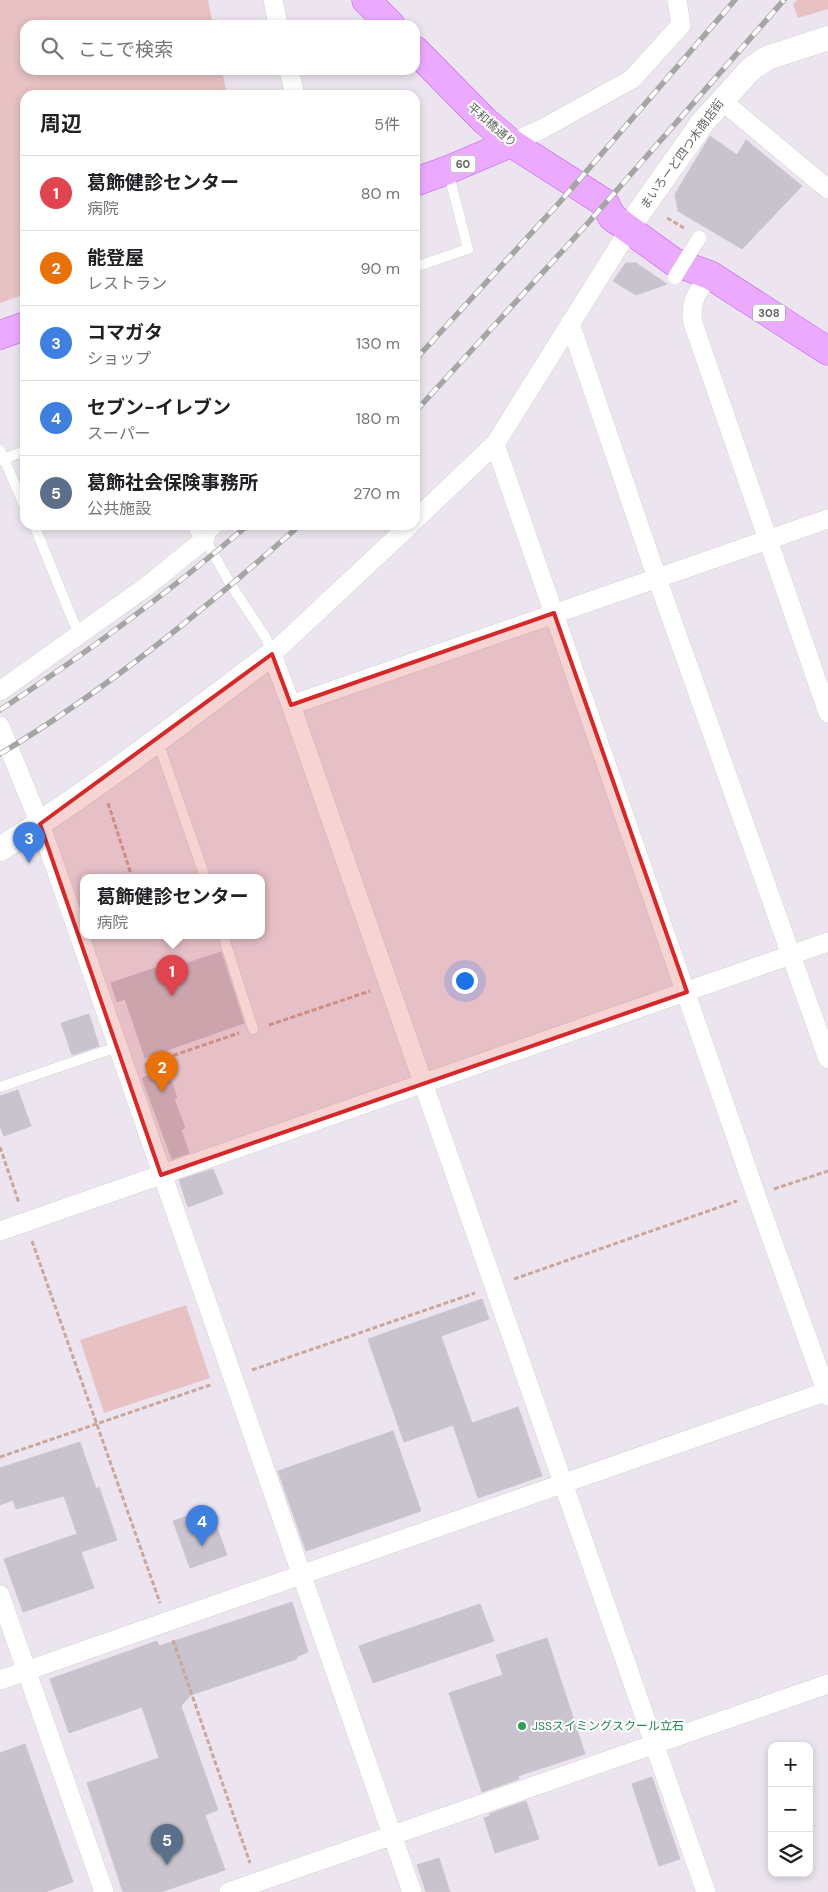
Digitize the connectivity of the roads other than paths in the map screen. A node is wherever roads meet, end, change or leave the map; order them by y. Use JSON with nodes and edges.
{"nodes":[{"id":1,"x":273,"y":0,"type":"edge"},
{"id":2,"x":366,"y":0,"type":"edge"},
{"id":3,"x":677,"y":0,"type":"edge"},
{"id":4,"x":277,"y":20,"type":"edge"},
{"id":5,"x":386,"y":20,"type":"edge"},
{"id":6,"x":828,"y":38,"type":"edge"},
{"id":7,"x":420,"y":55,"type":"edge"},
{"id":8,"x":290,"y":75,"type":"edge"},
{"id":9,"x":293,"y":90,"type":"edge"},
{"id":10,"x":722,"y":100,"type":"junction"},
{"id":11,"x":511,"y":143,"type":"junction"},
{"id":12,"x":448,"y":170,"type":"junction"},
{"id":13,"x":420,"y":180,"type":"edge"},
{"id":14,"x":828,"y":189,"type":"edge"},
{"id":15,"x":634,"y":222,"type":"junction"},
{"id":16,"x":699,"y":238,"type":"dead end"},
{"id":17,"x":420,"y":265,"type":"edge"},
{"id":18,"x":710,"y":275,"type":"junction"},
{"id":19,"x":675,"y":278,"type":"dead end"},
{"id":20,"x":570,"y":323,"type":"junction"},
{"id":21,"x":20,"y":328,"type":"edge"},
{"id":22,"x":0,"y":335,"type":"edge"},
{"id":23,"x":828,"y":351,"type":"edge"},
{"id":24,"x":495,"y":444,"type":"junction"},
{"id":25,"x":20,"y":452,"type":"edge"},
{"id":26,"x":1,"y":456,"type":"edge"},
{"id":27,"x":20,"y":496,"type":"edge"},
{"id":28,"x":420,"y":515,"type":"edge"},
{"id":29,"x":828,"y":519,"type":"edge"},
{"id":30,"x":36,"y":530,"type":"edge"},
{"id":31,"x":405,"y":530,"type":"edge"},
{"id":32,"x":201,"y":532,"type":"edge"},
{"id":33,"x":768,"y":540,"type":"junction"},
{"id":34,"x":658,"y":578,"type":"junction"},
{"id":35,"x":554,"y":613,"type":"junction"},
{"id":36,"x":81,"y":634,"type":"junction"},
{"id":37,"x":272,"y":654,"type":"junction"},
{"id":38,"x":0,"y":691,"type":"edge"},
{"id":39,"x":291,"y":705,"type":"junction"},
{"id":40,"x":828,"y":713,"type":"edge"},
{"id":41,"x":0,"y":726,"type":"edge"},
{"id":42,"x":157,"y":739,"type":"junction"},
{"id":43,"x":40,"y":824,"type":"junction"},
{"id":44,"x":0,"y":849,"type":"edge"},
{"id":45,"x":204,"y":874,"type":"edge"},
{"id":46,"x":224,"y":939,"type":"edge"},
{"id":47,"x":828,"y":942,"type":"edge"},
{"id":48,"x":792,"y":954,"type":"junction"},
{"id":49,"x":687,"y":992,"type":"junction"},
{"id":50,"x":253,"y":1029,"type":"dead end"},
{"id":51,"x":117,"y":1046,"type":"junction"},
{"id":52,"x":828,"y":1059,"type":"edge"},
{"id":53,"x":424,"y":1082,"type":"junction"},
{"id":54,"x":0,"y":1087,"type":"edge"},
{"id":55,"x":161,"y":1175,"type":"junction"},
{"id":56,"x":0,"y":1231,"type":"edge"},
{"id":57,"x":828,"y":1393,"type":"edge"},
{"id":58,"x":563,"y":1483,"type":"junction"},
{"id":59,"x":301,"y":1575,"type":"junction"},
{"id":60,"x":0,"y":1595,"type":"edge"},
{"id":61,"x":26,"y":1671,"type":"junction"},
{"id":62,"x":0,"y":1680,"type":"edge"},
{"id":63,"x":828,"y":1684,"type":"edge"},
{"id":64,"x":654,"y":1745,"type":"junction"},
{"id":65,"x":393,"y":1836,"type":"junction"},
{"id":66,"x":104,"y":1892,"type":"edge"},
{"id":67,"x":228,"y":1892,"type":"edge"},
{"id":68,"x":412,"y":1892,"type":"edge"},
{"id":69,"x":706,"y":1892,"type":"edge"}],
"edges":[{"from":1,"to":4,"type":"street"},
{"from":2,"to":5,"type":"main road"},
{"from":3,"to":11,"type":"street"},
{"from":6,"to":10,"type":"street","name":"まいろーど四つ木商店街"},
{"from":7,"to":11,"type":"main road","name":"平和橋通り","number":"308"},
{"from":8,"to":9,"type":"street"},
{"from":10,"to":14,"type":"street"},
{"from":10,"to":15,"type":"street","name":"まいろーど四つ木商店街"},
{"from":11,"to":12,"type":"main road","number":"60"},
{"from":11,"to":15,"type":"main road","name":"平和橋通り","number":"308"},
{"from":12,"to":13,"type":"main road","number":"60"},
{"from":12,"to":17,"type":"lane"},
{"from":15,"to":18,"type":"main road","name":"平和橋通り","number":"308"},
{"from":15,"to":20,"type":"street"},
{"from":16,"to":19,"type":"street","bridge":true},
{"from":18,"to":23,"type":"main road","name":"平和橋通り","number":"308"},
{"from":18,"to":33,"type":"street"},
{"from":20,"to":24,"type":"street"},
{"from":20,"to":34,"type":"street"},
{"from":21,"to":22,"type":"main road"},
{"from":24,"to":28,"type":"street"},
{"from":24,"to":35,"type":"street"},
{"from":25,"to":26,"type":"lane"},
{"from":26,"to":27,"type":"lane"},
{"from":29,"to":33,"type":"street"},
{"from":30,"to":36,"type":"lane"},
{"from":31,"to":37,"type":"street"},
{"from":32,"to":36,"type":"street"},
{"from":32,"to":37,"type":"lane"},
{"from":33,"to":34,"type":"street"},
{"from":33,"to":40,"type":"street"},
{"from":34,"to":35,"type":"street"},
{"from":34,"to":48,"type":"street"},
{"from":35,"to":39,"type":"street"},
{"from":35,"to":49,"type":"street"},
{"from":36,"to":38,"type":"street"},
{"from":37,"to":39,"type":"street"},
{"from":37,"to":42,"type":"street"},
{"from":39,"to":53,"type":"street"},
{"from":41,"to":43,"type":"street"},
{"from":42,"to":43,"type":"street"},
{"from":42,"to":45,"type":"lane"},
{"from":43,"to":44,"type":"street"},
{"from":43,"to":51,"type":"street"},
{"from":46,"to":50,"type":"lane"},
{"from":47,"to":48,"type":"street"},
{"from":48,"to":49,"type":"street"},
{"from":48,"to":52,"type":"street"},
{"from":49,"to":53,"type":"street"},
{"from":49,"to":57,"type":"street"},
{"from":51,"to":54,"type":"lane"},
{"from":51,"to":55,"type":"street"},
{"from":53,"to":55,"type":"street"},
{"from":53,"to":58,"type":"street"},
{"from":55,"to":56,"type":"street"},
{"from":55,"to":59,"type":"street"},
{"from":57,"to":58,"type":"street"},
{"from":58,"to":59,"type":"street"},
{"from":58,"to":64,"type":"street"},
{"from":59,"to":61,"type":"street"},
{"from":59,"to":65,"type":"street"},
{"from":60,"to":61,"type":"street"},
{"from":61,"to":62,"type":"street"},
{"from":61,"to":66,"type":"street"},
{"from":63,"to":64,"type":"street"},
{"from":64,"to":65,"type":"street"},
{"from":64,"to":69,"type":"street"},
{"from":65,"to":67,"type":"street"},
{"from":65,"to":68,"type":"street"}]}
